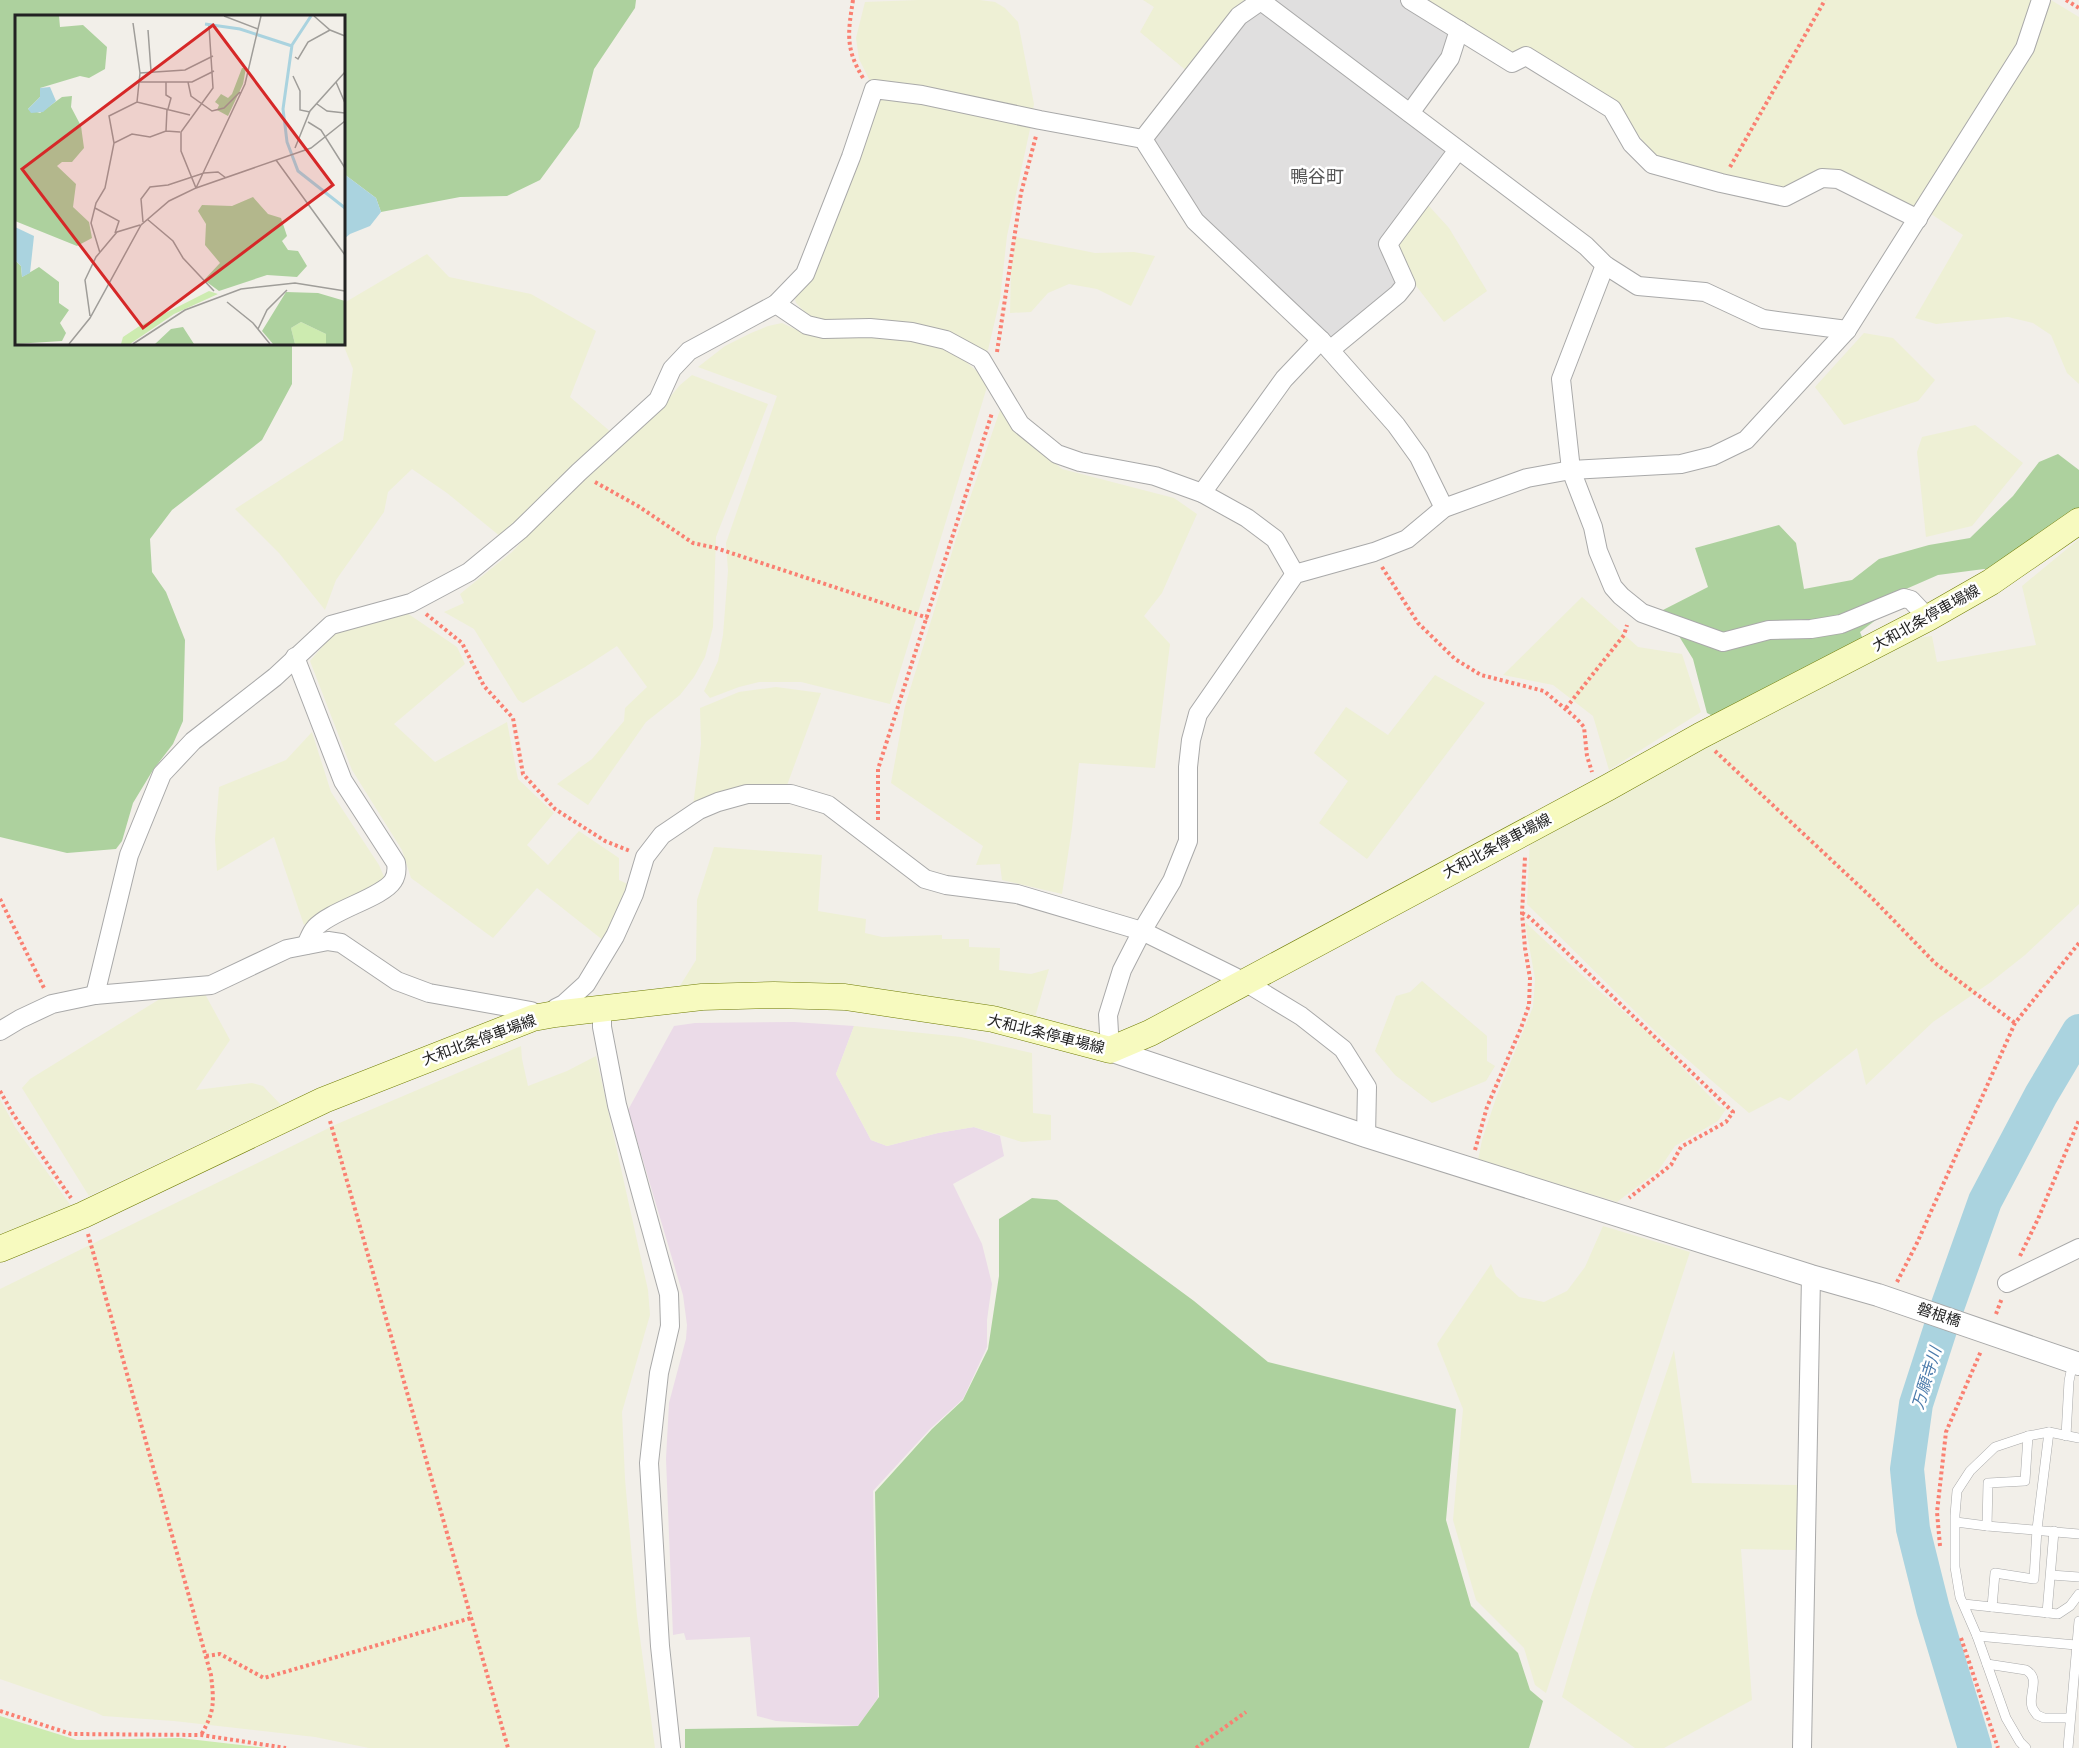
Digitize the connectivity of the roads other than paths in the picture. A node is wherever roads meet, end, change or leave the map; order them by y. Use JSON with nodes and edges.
{"nodes":[{"id":1,"x":1262,"y":0,"type":"edge"},
{"id":2,"x":1410,"y":0,"type":"edge"},
{"id":3,"x":2041,"y":0,"type":"edge"},
{"id":4,"x":1459,"y":30,"type":"junction"},
{"id":5,"x":1410,"y":113,"type":"junction"},
{"id":6,"x":1143,"y":139,"type":"junction"},
{"id":7,"x":1458,"y":150,"type":"junction"},
{"id":8,"x":1918,"y":219,"type":"junction"},
{"id":9,"x":1605,"y":266,"type":"junction"},
{"id":10,"x":776,"y":304,"type":"junction"},
{"id":11,"x":1847,"y":330,"type":"junction"},
{"id":12,"x":1325,"y":345,"type":"junction"},
{"id":13,"x":1571,"y":470,"type":"junction"},
{"id":14,"x":1202,"y":493,"type":"junction"},
{"id":15,"x":1444,"y":508,"type":"junction"},
{"id":16,"x":2079,"y":521,"type":"edge"},
{"id":17,"x":1295,"y":574,"type":"junction"},
{"id":18,"x":1928,"y":618,"type":"junction"},
{"id":19,"x":295,"y":657,"type":"junction"},
{"id":20,"x":1142,"y":931,"type":"junction"},
{"id":21,"x":306,"y":945,"type":"junction"},
{"id":22,"x":1245,"y":982,"type":"junction"},
{"id":23,"x":96,"y":995,"type":"junction"},
{"id":24,"x":602,"y":1008,"type":"junction"},
{"id":25,"x":544,"y":1016,"type":"junction"},
{"id":26,"x":0,"y":1031,"type":"edge"},
{"id":27,"x":1110,"y":1050,"type":"junction"},
{"id":28,"x":1366,"y":1136,"type":"junction"},
{"id":29,"x":2079,"y":1248,"type":"edge"},
{"id":30,"x":0,"y":1249,"type":"edge"},
{"id":31,"x":1811,"y":1276,"type":"junction"},
{"id":32,"x":2007,"y":1283,"type":"road end"},
{"id":33,"x":2076,"y":1363,"type":"edge"},
{"id":34,"x":2049,"y":1432,"type":"junction"},
{"id":35,"x":2028,"y":1436,"type":"junction"},
{"id":36,"x":2066,"y":1436,"type":"junction"},
{"id":37,"x":2079,"y":1438,"type":"edge"},
{"id":38,"x":1956,"y":1522,"type":"junction"},
{"id":39,"x":1987,"y":1526,"type":"junction"},
{"id":40,"x":2037,"y":1529,"type":"junction"},
{"id":41,"x":2054,"y":1531,"type":"junction"},
{"id":42,"x":2079,"y":1534,"type":"edge"},
{"id":43,"x":2051,"y":1575,"type":"junction"},
{"id":44,"x":2079,"y":1577,"type":"edge"},
{"id":45,"x":2079,"y":1594,"type":"edge"},
{"id":46,"x":1964,"y":1605,"type":"junction"},
{"id":47,"x":1992,"y":1607,"type":"junction"},
{"id":48,"x":2046,"y":1613,"type":"junction"},
{"id":49,"x":2079,"y":1621,"type":"edge"},
{"id":50,"x":1977,"y":1636,"type":"junction"},
{"id":51,"x":2076,"y":1645,"type":"junction"},
{"id":52,"x":1987,"y":1664,"type":"junction"},
{"id":53,"x":2070,"y":1718,"type":"junction"},
{"id":54,"x":671,"y":1748,"type":"edge"},
{"id":55,"x":1802,"y":1748,"type":"edge"},
{"id":56,"x":2026,"y":1748,"type":"edge"},
{"id":57,"x":2068,"y":1748,"type":"edge"}],
"edges":[{"from":1,"to":5,"type":"street"},
{"from":1,"to":6,"type":"street"},
{"from":2,"to":4,"type":"street"},
{"from":3,"to":8,"type":"street"},
{"from":4,"to":5,"type":"street"},
{"from":4,"to":8,"type":"street"},
{"from":5,"to":7,"type":"street"},
{"from":6,"to":10,"type":"street"},
{"from":6,"to":12,"type":"street"},
{"from":7,"to":9,"type":"street"},
{"from":7,"to":12,"type":"street"},
{"from":8,"to":11,"type":"street"},
{"from":9,"to":11,"type":"street"},
{"from":9,"to":13,"type":"street"},
{"from":10,"to":14,"type":"street"},
{"from":10,"to":19,"type":"street"},
{"from":11,"to":13,"type":"street"},
{"from":12,"to":14,"type":"street"},
{"from":12,"to":15,"type":"street"},
{"from":13,"to":15,"type":"street"},
{"from":13,"to":18,"type":"street"},
{"from":14,"to":17,"type":"street"},
{"from":15,"to":17,"type":"street"},
{"from":16,"to":18,"type":"main road","name":"大和北条停車場線"},
{"from":17,"to":20,"type":"street"},
{"from":18,"to":22,"type":"main road","name":"大和北条停車場線"},
{"from":19,"to":21,"type":"street"},
{"from":19,"to":23,"type":"street"},
{"from":20,"to":22,"type":"street"},
{"from":20,"to":25,"type":"street"},
{"from":20,"to":27,"type":"street"},
{"from":21,"to":23,"type":"street"},
{"from":21,"to":25,"type":"street"},
{"from":22,"to":27,"type":"main road","name":"大和北条停車場線"},
{"from":22,"to":28,"type":"street"},
{"from":23,"to":26,"type":"street"},
{"from":24,"to":25,"type":"main road","name":"大和北条停車場線"},
{"from":24,"to":27,"type":"main road","name":"大和北条停車場線"},
{"from":24,"to":54,"type":"street"},
{"from":25,"to":30,"type":"main road","name":"大和北条停車場線"},
{"from":27,"to":28,"type":"street","name":"磐根橋"},
{"from":28,"to":31,"type":"street","name":"磐根橋"},
{"from":29,"to":32,"type":"street"},
{"from":31,"to":33,"type":"street","name":"磐根橋"},
{"from":31,"to":55,"type":"street"},
{"from":33,"to":36,"type":"lane"},
{"from":34,"to":35,"type":"lane"},
{"from":34,"to":36,"type":"lane"},
{"from":34,"to":40,"type":"lane"},
{"from":35,"to":38,"type":"lane"},
{"from":35,"to":39,"type":"lane"},
{"from":36,"to":37,"type":"lane"},
{"from":38,"to":39,"type":"lane"},
{"from":38,"to":46,"type":"lane"},
{"from":39,"to":40,"type":"lane"},
{"from":40,"to":41,"type":"lane"},
{"from":40,"to":47,"type":"lane"},
{"from":41,"to":42,"type":"lane"},
{"from":41,"to":43,"type":"lane"},
{"from":43,"to":44,"type":"lane"},
{"from":43,"to":48,"type":"lane"},
{"from":45,"to":48,"type":"lane"},
{"from":46,"to":47,"type":"lane"},
{"from":46,"to":50,"type":"lane"},
{"from":47,"to":48,"type":"lane"},
{"from":49,"to":51,"type":"lane"},
{"from":50,"to":51,"type":"lane"},
{"from":50,"to":52,"type":"lane"},
{"from":51,"to":53,"type":"lane"},
{"from":52,"to":53,"type":"lane"},
{"from":52,"to":56,"type":"lane"},
{"from":53,"to":57,"type":"lane"}]}
